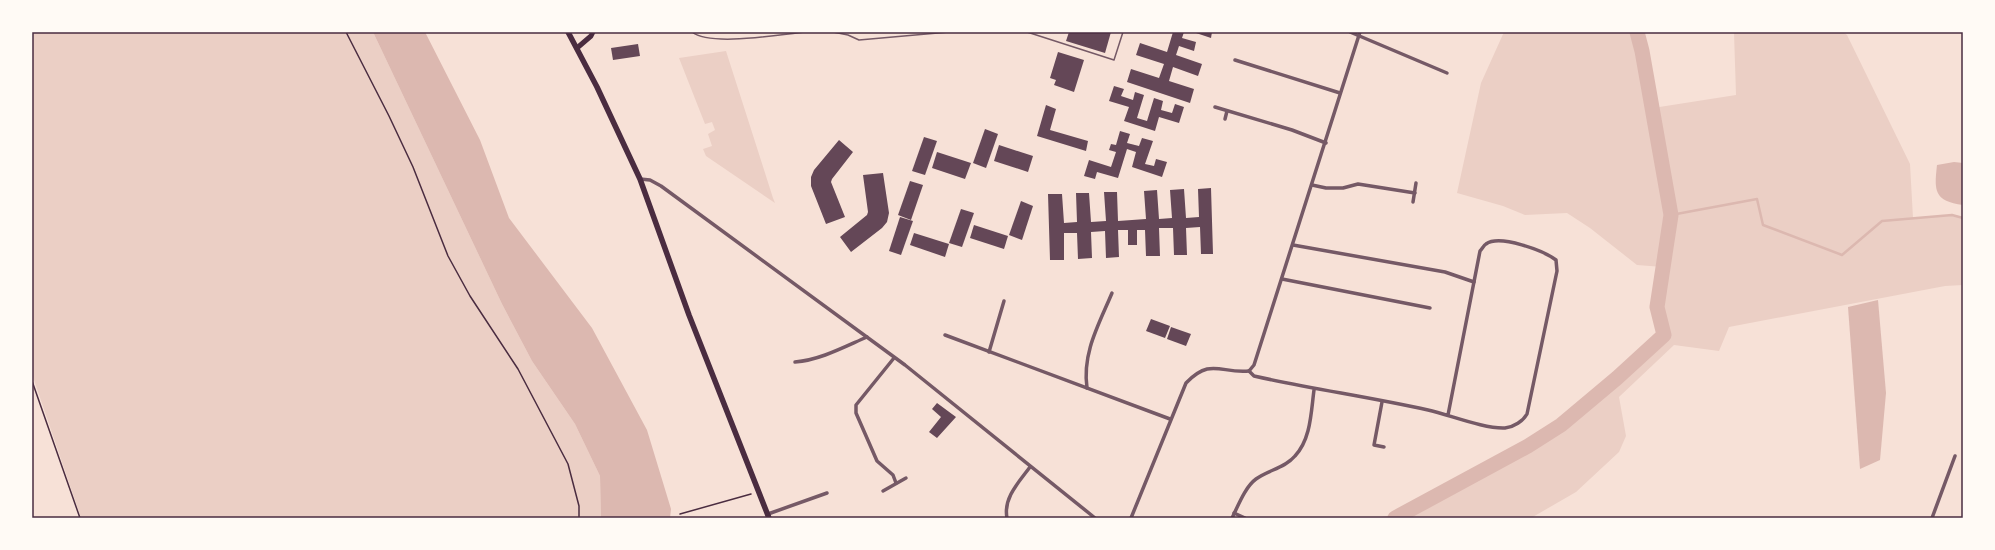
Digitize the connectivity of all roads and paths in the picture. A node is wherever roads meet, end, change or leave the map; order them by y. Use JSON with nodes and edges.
{"nodes":[{"id":1,"x":346,"y":32,"type":"edge"},
{"id":2,"x":568,"y":32,"type":"edge"},
{"id":3,"x":593,"y":32,"type":"edge"},
{"id":4,"x":692,"y":32,"type":"edge"},
{"id":5,"x":806,"y":32,"type":"edge"},
{"id":6,"x":833,"y":32,"type":"edge"},
{"id":7,"x":950,"y":32,"type":"edge"},
{"id":8,"x":1027,"y":32,"type":"edge"},
{"id":9,"x":1123,"y":32,"type":"edge"},
{"id":10,"x":1350,"y":32,"type":"edge"},
{"id":11,"x":1359,"y":34,"type":"edge"},
{"id":12,"x":577,"y":48,"type":"junction"},
{"id":13,"x":1235,"y":60,"type":"dead end"},
{"id":14,"x":1447,"y":73,"type":"dead end"},
{"id":15,"x":1340,"y":93,"type":"junction"},
{"id":16,"x":1215,"y":107,"type":"dead end"},
{"id":17,"x":1227,"y":110,"type":"junction"},
{"id":18,"x":1225,"y":118,"type":"dead end"},
{"id":19,"x":1326,"y":143,"type":"junction"},
{"id":20,"x":640,"y":179,"type":"junction"},
{"id":21,"x":1416,"y":183,"type":"dead end"},
{"id":22,"x":1312,"y":185,"type":"junction"},
{"id":23,"x":1415,"y":193,"type":"junction"},
{"id":24,"x":1414,"y":202,"type":"dead end"},
{"id":25,"x":1293,"y":245,"type":"junction"},
{"id":26,"x":1282,"y":279,"type":"junction"},
{"id":27,"x":1474,"y":282,"type":"junction"},
{"id":28,"x":1112,"y":293,"type":"dead end"},
{"id":29,"x":1004,"y":301,"type":"dead end"},
{"id":30,"x":1430,"y":308,"type":"dead end"},
{"id":31,"x":945,"y":335,"type":"dead end"},
{"id":32,"x":867,"y":337,"type":"junction"},
{"id":33,"x":989,"y":352,"type":"junction"},
{"id":34,"x":894,"y":358,"type":"junction"},
{"id":35,"x":795,"y":362,"type":"dead end"},
{"id":36,"x":1249,"y":371,"type":"junction"},
{"id":37,"x":32,"y":380,"type":"edge"},
{"id":38,"x":1087,"y":388,"type":"junction"},
{"id":39,"x":1314,"y":390,"type":"junction"},
{"id":40,"x":1382,"y":402,"type":"junction"},
{"id":41,"x":1448,"y":415,"type":"junction"},
{"id":42,"x":1170,"y":419,"type":"junction"},
{"id":43,"x":1384,"y":447,"type":"dead end"},
{"id":44,"x":1955,"y":456,"type":"dead end"},
{"id":45,"x":1030,"y":468,"type":"junction"},
{"id":46,"x":906,"y":478,"type":"dead end"},
{"id":47,"x":896,"y":483,"type":"junction"},
{"id":48,"x":883,"y":491,"type":"dead end"},
{"id":49,"x":759,"y":492,"type":"junction"},
{"id":50,"x":827,"y":493,"type":"dead end"},
{"id":51,"x":1234,"y":513,"type":"junction"},
{"id":52,"x":680,"y":514,"type":"dead end"},
{"id":53,"x":769,"y":516,"type":"edge"},
{"id":54,"x":80,"y":518,"type":"edge"},
{"id":55,"x":579,"y":518,"type":"edge"},
{"id":56,"x":1007,"y":518,"type":"edge"},
{"id":57,"x":1095,"y":518,"type":"edge"},
{"id":58,"x":1131,"y":518,"type":"edge"},
{"id":59,"x":1232,"y":518,"type":"edge"},
{"id":60,"x":1245,"y":518,"type":"edge"},
{"id":61,"x":1932,"y":518,"type":"edge"}],
"edges":[{"from":1,"to":55,"type":"path"},
{"from":2,"to":12,"type":"main road"},
{"from":3,"to":12,"type":"main road"},
{"from":4,"to":5,"type":"lane"},
{"from":6,"to":7,"type":"lane"},
{"from":8,"to":9,"type":"lane"},
{"from":10,"to":11,"type":"street"},
{"from":11,"to":14,"type":"street"},
{"from":11,"to":15,"type":"street"},
{"from":12,"to":20,"type":"main road"},
{"from":13,"to":15,"type":"street"},
{"from":15,"to":19,"type":"street"},
{"from":16,"to":17,"type":"street"},
{"from":17,"to":18,"type":"street"},
{"from":17,"to":19,"type":"street"},
{"from":19,"to":22,"type":"street"},
{"from":20,"to":32,"type":"street"},
{"from":20,"to":49,"type":"main road"},
{"from":21,"to":23,"type":"street"},
{"from":22,"to":23,"type":"street"},
{"from":22,"to":25,"type":"street"},
{"from":23,"to":24,"type":"street"},
{"from":25,"to":26,"type":"street"},
{"from":25,"to":27,"type":"street"},
{"from":26,"to":30,"type":"street"},
{"from":26,"to":36,"type":"street"},
{"from":27,"to":41,"type":"street"},
{"from":27,"to":41,"type":"street"},
{"from":28,"to":38,"type":"street"},
{"from":29,"to":33,"type":"street"},
{"from":31,"to":33,"type":"street"},
{"from":32,"to":34,"type":"street"},
{"from":32,"to":35,"type":"street"},
{"from":33,"to":38,"type":"street"},
{"from":34,"to":45,"type":"street"},
{"from":34,"to":47,"type":"street"},
{"from":36,"to":39,"type":"street"},
{"from":36,"to":42,"type":"street"},
{"from":37,"to":54,"type":"path"},
{"from":38,"to":42,"type":"street"},
{"from":39,"to":40,"type":"street"},
{"from":39,"to":51,"type":"street"},
{"from":40,"to":41,"type":"street"},
{"from":40,"to":43,"type":"street"},
{"from":42,"to":58,"type":"street"},
{"from":44,"to":61,"type":"street"},
{"from":45,"to":56,"type":"street"},
{"from":45,"to":57,"type":"street"},
{"from":46,"to":47,"type":"street"},
{"from":47,"to":48,"type":"street"},
{"from":49,"to":52,"type":"path"},
{"from":49,"to":53,"type":"main road"},
{"from":50,"to":53,"type":"street"},
{"from":51,"to":59,"type":"street"},
{"from":51,"to":60,"type":"street"}]}
